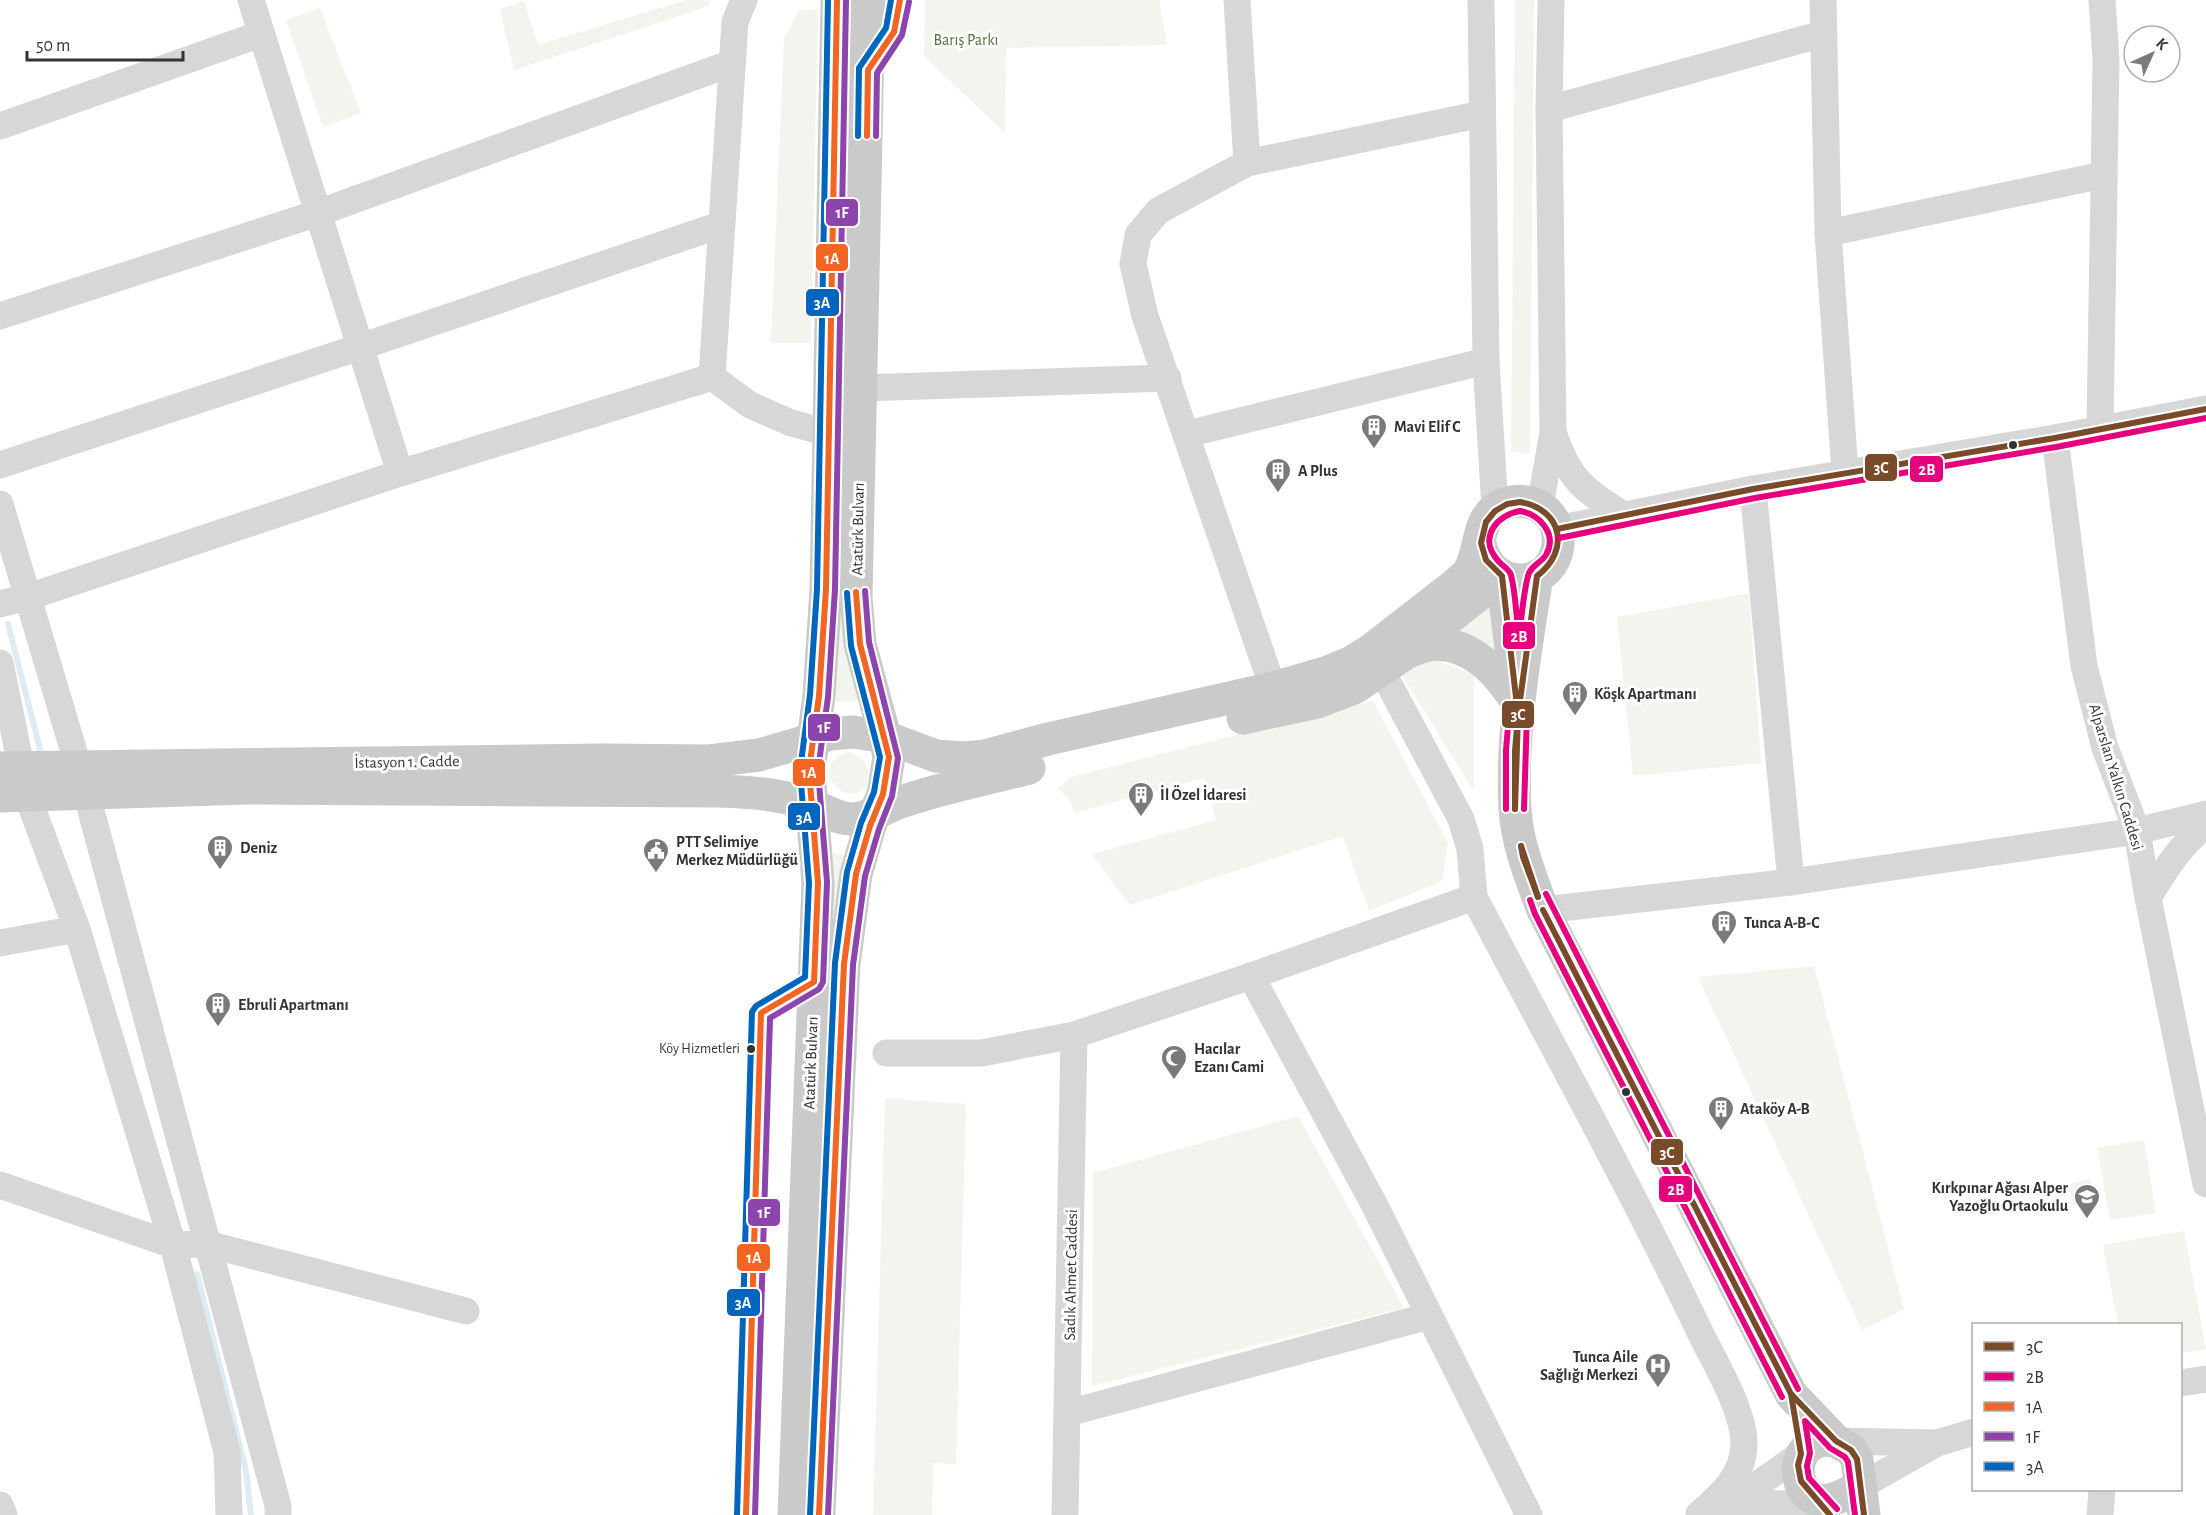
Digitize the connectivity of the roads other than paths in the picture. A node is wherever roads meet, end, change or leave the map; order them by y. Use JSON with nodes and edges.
{"nodes":[{"id":1,"x":251,"y":0,"type":"edge"},
{"id":2,"x":744,"y":0,"type":"edge"},
{"id":3,"x":837,"y":0,"type":"edge"},
{"id":4,"x":869,"y":0,"type":"edge"},
{"id":5,"x":1237,"y":0,"type":"edge"},
{"id":6,"x":1481,"y":0,"type":"edge"},
{"id":7,"x":1551,"y":0,"type":"edge"},
{"id":8,"x":1823,"y":0,"type":"edge"},
{"id":9,"x":2102,"y":0,"type":"edge"},
{"id":10,"x":261,"y":34,"type":"junction"},
{"id":11,"x":1823,"y":34,"type":"junction"},
{"id":12,"x":732,"y":63,"type":"junction"},
{"id":13,"x":1549,"y":109,"type":"junction"},
{"id":14,"x":1482,"y":114,"type":"junction"},
{"id":15,"x":0,"y":126,"type":"edge"},
{"id":16,"x":1247,"y":163,"type":"junction"},
{"id":17,"x":2103,"y":175,"type":"junction"},
{"id":18,"x":318,"y":213,"type":"junction"},
{"id":19,"x":720,"y":225,"type":"junction"},
{"id":20,"x":1828,"y":233,"type":"junction"},
{"id":21,"x":0,"y":316,"type":"edge"},
{"id":22,"x":360,"y":347,"type":"junction"},
{"id":23,"x":1486,"y":361,"type":"junction"},
{"id":24,"x":712,"y":377,"type":"junction"},
{"id":25,"x":1167,"y":378,"type":"junction"},
{"id":26,"x":860,"y":388,"type":"junction"},
{"id":27,"x":2206,"y":409,"type":"edge"},
{"id":28,"x":2100,"y":428,"type":"junction"},
{"id":29,"x":1552,"y":432,"type":"junction"},
{"id":30,"x":829,"y":433,"type":"junction"},
{"id":31,"x":1187,"y":434,"type":"junction"},
{"id":32,"x":2055,"y":438,"type":"junction"},
{"id":33,"x":0,"y":465,"type":"edge"},
{"id":34,"x":1845,"y":472,"type":"junction"},
{"id":35,"x":400,"y":473,"type":"junction"},
{"id":36,"x":1753,"y":489,"type":"junction"},
{"id":37,"x":0,"y":504,"type":"edge"},
{"id":38,"x":1495,"y":509,"type":"junction"},
{"id":39,"x":1623,"y":515,"type":"junction"},
{"id":40,"x":1549,"y":518,"type":"junction"},
{"id":41,"x":1480,"y":543,"type":"junction"},
{"id":42,"x":1502,"y":576,"type":"junction"},
{"id":43,"x":1537,"y":576,"type":"junction"},
{"id":44,"x":28,"y":597,"type":"junction"},
{"id":45,"x":0,"y":604,"type":"edge"},
{"id":46,"x":1394,"y":662,"type":"junction"},
{"id":47,"x":0,"y":663,"type":"edge"},
{"id":48,"x":1273,"y":688,"type":"junction"},
{"id":49,"x":1518,"y":704,"type":"junction"},
{"id":50,"x":885,"y":737,"type":"junction"},
{"id":51,"x":812,"y":740,"type":"junction"},
{"id":52,"x":82,"y":779,"type":"junction"},
{"id":53,"x":12,"y":782,"type":"edge"},
{"id":54,"x":812,"y":805,"type":"junction"},
{"id":55,"x":875,"y":813,"type":"junction"},
{"id":56,"x":2206,"y":814,"type":"edge"},
{"id":57,"x":2206,"y":825,"type":"edge"},
{"id":58,"x":2137,"y":831,"type":"junction"},
{"id":59,"x":1791,"y":882,"type":"junction"},
{"id":60,"x":1474,"y":897,"type":"junction"},
{"id":61,"x":2148,"y":898,"type":"junction"},
{"id":62,"x":1543,"y":910,"type":"junction"},
{"id":63,"x":77,"y":929,"type":"junction"},
{"id":64,"x":0,"y":942,"type":"edge"},
{"id":65,"x":1251,"y":976,"type":"junction"},
{"id":66,"x":814,"y":982,"type":"junction"},
{"id":67,"x":1074,"y":1035,"type":"junction"},
{"id":68,"x":886,"y":1053,"type":"dead end"},
{"id":69,"x":2206,"y":1184,"type":"edge"},
{"id":70,"x":0,"y":1185,"type":"edge"},
{"id":71,"x":207,"y":1244,"type":"junction"},
{"id":72,"x":173,"y":1245,"type":"junction"},
{"id":73,"x":466,"y":1311,"type":"dead end"},
{"id":74,"x":1429,"y":1316,"type":"junction"},
{"id":75,"x":2206,"y":1379,"type":"edge"},
{"id":76,"x":2182,"y":1383,"type":"edge"},
{"id":77,"x":1791,"y":1394,"type":"junction"},
{"id":78,"x":1068,"y":1413,"type":"junction"},
{"id":79,"x":1972,"y":1433,"type":"edge"},
{"id":80,"x":1836,"y":1441,"type":"junction"},
{"id":81,"x":1937,"y":1443,"type":"junction"},
{"id":82,"x":1801,"y":1454,"type":"junction"},
{"id":83,"x":2102,"y":1491,"type":"edge"},
{"id":84,"x":1862,"y":1501,"type":"edge"},
{"id":85,"x":1731,"y":1503,"type":"junction"},
{"id":86,"x":0,"y":1505,"type":"edge"},
{"id":87,"x":1809,"y":1508,"type":"edge"},
{"id":88,"x":799,"y":1514,"type":"edge"},
{"id":89,"x":4,"y":1515,"type":"edge"},
{"id":90,"x":230,"y":1515,"type":"edge"},
{"id":91,"x":278,"y":1515,"type":"edge"},
{"id":92,"x":746,"y":1515,"type":"edge"},
{"id":93,"x":1065,"y":1515,"type":"edge"},
{"id":94,"x":1528,"y":1515,"type":"edge"},
{"id":95,"x":1698,"y":1515,"type":"edge"},
{"id":96,"x":2100,"y":1515,"type":"edge"}],
"edges":[{"from":1,"to":10,"type":"street"},
{"from":2,"to":12,"type":"street"},
{"from":3,"to":30,"type":"main road","name":"Atatürk Bulvarı"},
{"from":4,"to":26,"type":"main road","name":"Atatürk Bulvarı"},
{"from":5,"to":16,"type":"street"},
{"from":6,"to":14,"type":"street"},
{"from":7,"to":13,"type":"street"},
{"from":8,"to":11,"type":"street"},
{"from":9,"to":17,"type":"street"},
{"from":10,"to":15,"type":"street"},
{"from":10,"to":18,"type":"street"},
{"from":11,"to":13,"type":"street"},
{"from":11,"to":20,"type":"street"},
{"from":12,"to":18,"type":"street"},
{"from":12,"to":19,"type":"street"},
{"from":13,"to":29,"type":"street"},
{"from":14,"to":16,"type":"street"},
{"from":14,"to":23,"type":"street"},
{"from":16,"to":25,"type":"street"},
{"from":17,"to":20,"type":"street"},
{"from":17,"to":28,"type":"street"},
{"from":18,"to":21,"type":"street"},
{"from":18,"to":22,"type":"street"},
{"from":19,"to":22,"type":"street"},
{"from":19,"to":24,"type":"street"},
{"from":20,"to":34,"type":"street"},
{"from":22,"to":33,"type":"street"},
{"from":22,"to":35,"type":"street"},
{"from":23,"to":31,"type":"street"},
{"from":23,"to":38,"type":"street"},
{"from":24,"to":30,"type":"street"},
{"from":24,"to":35,"type":"street"},
{"from":25,"to":26,"type":"street"},
{"from":25,"to":31,"type":"street"},
{"from":26,"to":50,"type":"main road","name":"Atatürk Bulvarı"},
{"from":27,"to":28,"type":"street"},
{"from":28,"to":32,"type":"street"},
{"from":29,"to":39,"type":"street"},
{"from":29,"to":40,"type":"street"},
{"from":30,"to":51,"type":"main road","name":"Atatürk Bulvarı"},
{"from":31,"to":48,"type":"street"},
{"from":32,"to":34,"type":"street"},
{"from":32,"to":58,"type":"street","name":"Alparslan Yalkın Caddesi"},
{"from":34,"to":36,"type":"street"},
{"from":35,"to":44,"type":"street"},
{"from":36,"to":39,"type":"street"},
{"from":36,"to":59,"type":"street"},
{"from":37,"to":44,"type":"street"},
{"from":38,"to":40,"type":"main road"},
{"from":38,"to":41,"type":"main road"},
{"from":39,"to":40,"type":"street"},
{"from":40,"to":43,"type":"main road"},
{"from":41,"to":42,"type":"main road"},
{"from":41,"to":48,"type":"main road"},
{"from":42,"to":43,"type":"main road"},
{"from":42,"to":46,"type":"main road"},
{"from":42,"to":49,"type":"main road"},
{"from":43,"to":49,"type":"main road"},
{"from":44,"to":45,"type":"street"},
{"from":44,"to":52,"type":"street"},
{"from":46,"to":49,"type":"main road"},
{"from":46,"to":55,"type":"main road"},
{"from":46,"to":60,"type":"street"},
{"from":47,"to":53,"type":"street"},
{"from":48,"to":50,"type":"main road"},
{"from":49,"to":62,"type":"main road"},
{"from":50,"to":51,"type":"main road"},
{"from":50,"to":55,"type":"main road","name":"Atatürk Bulvarı"},
{"from":51,"to":52,"type":"main road","name":"İstasyon 1. Cadde"},
{"from":51,"to":54,"type":"main road","name":"Atatürk Bulvarı"},
{"from":52,"to":53,"type":"main road","name":"İstasyon 1. Cadde"},
{"from":52,"to":54,"type":"main road","name":"İstasyon 1. Cadde"},
{"from":52,"to":71,"type":"street"},
{"from":53,"to":63,"type":"street"},
{"from":54,"to":55,"type":"main road"},
{"from":54,"to":66,"type":"main road","name":"Atatürk Bulvarı"},
{"from":55,"to":88,"type":"main road","name":"Atatürk Bulvarı"},
{"from":56,"to":58,"type":"street"},
{"from":57,"to":61,"type":"street"},
{"from":58,"to":59,"type":"street"},
{"from":58,"to":61,"type":"street","name":"Alparslan Yalkın Caddesi"},
{"from":59,"to":62,"type":"street"},
{"from":60,"to":65,"type":"street"},
{"from":60,"to":95,"type":"street"},
{"from":61,"to":69,"type":"street","name":"Alparslan Yalkın Caddesi"},
{"from":62,"to":77,"type":"main road"},
{"from":63,"to":64,"type":"street"},
{"from":63,"to":72,"type":"street"},
{"from":65,"to":67,"type":"street"},
{"from":65,"to":74,"type":"street"},
{"from":66,"to":88,"type":"main road","name":"Atatürk Bulvarı"},
{"from":66,"to":92,"type":"street"},
{"from":67,"to":68,"type":"street"},
{"from":67,"to":78,"type":"street","name":"Sadık Ahmet Caddesi"},
{"from":70,"to":72,"type":"street"},
{"from":71,"to":72,"type":"street"},
{"from":71,"to":73,"type":"street"},
{"from":71,"to":91,"type":"street"},
{"from":72,"to":90,"type":"street"},
{"from":74,"to":78,"type":"street"},
{"from":74,"to":94,"type":"street"},
{"from":75,"to":76,"type":"street"},
{"from":77,"to":80,"type":"main road"},
{"from":77,"to":82,"type":"main road"},
{"from":78,"to":93,"type":"street","name":"Sadık Ahmet Caddesi"},
{"from":79,"to":81,"type":"street"},
{"from":80,"to":81,"type":"street"},
{"from":80,"to":82,"type":"main road"},
{"from":80,"to":84,"type":"main road"},
{"from":81,"to":84,"type":"street"},
{"from":82,"to":85,"type":"street"},
{"from":82,"to":87,"type":"main road"},
{"from":83,"to":96,"type":"street"},
{"from":84,"to":87,"type":"main road"},
{"from":85,"to":87,"type":"street"},
{"from":85,"to":95,"type":"street"},
{"from":86,"to":89,"type":"street"}]}
